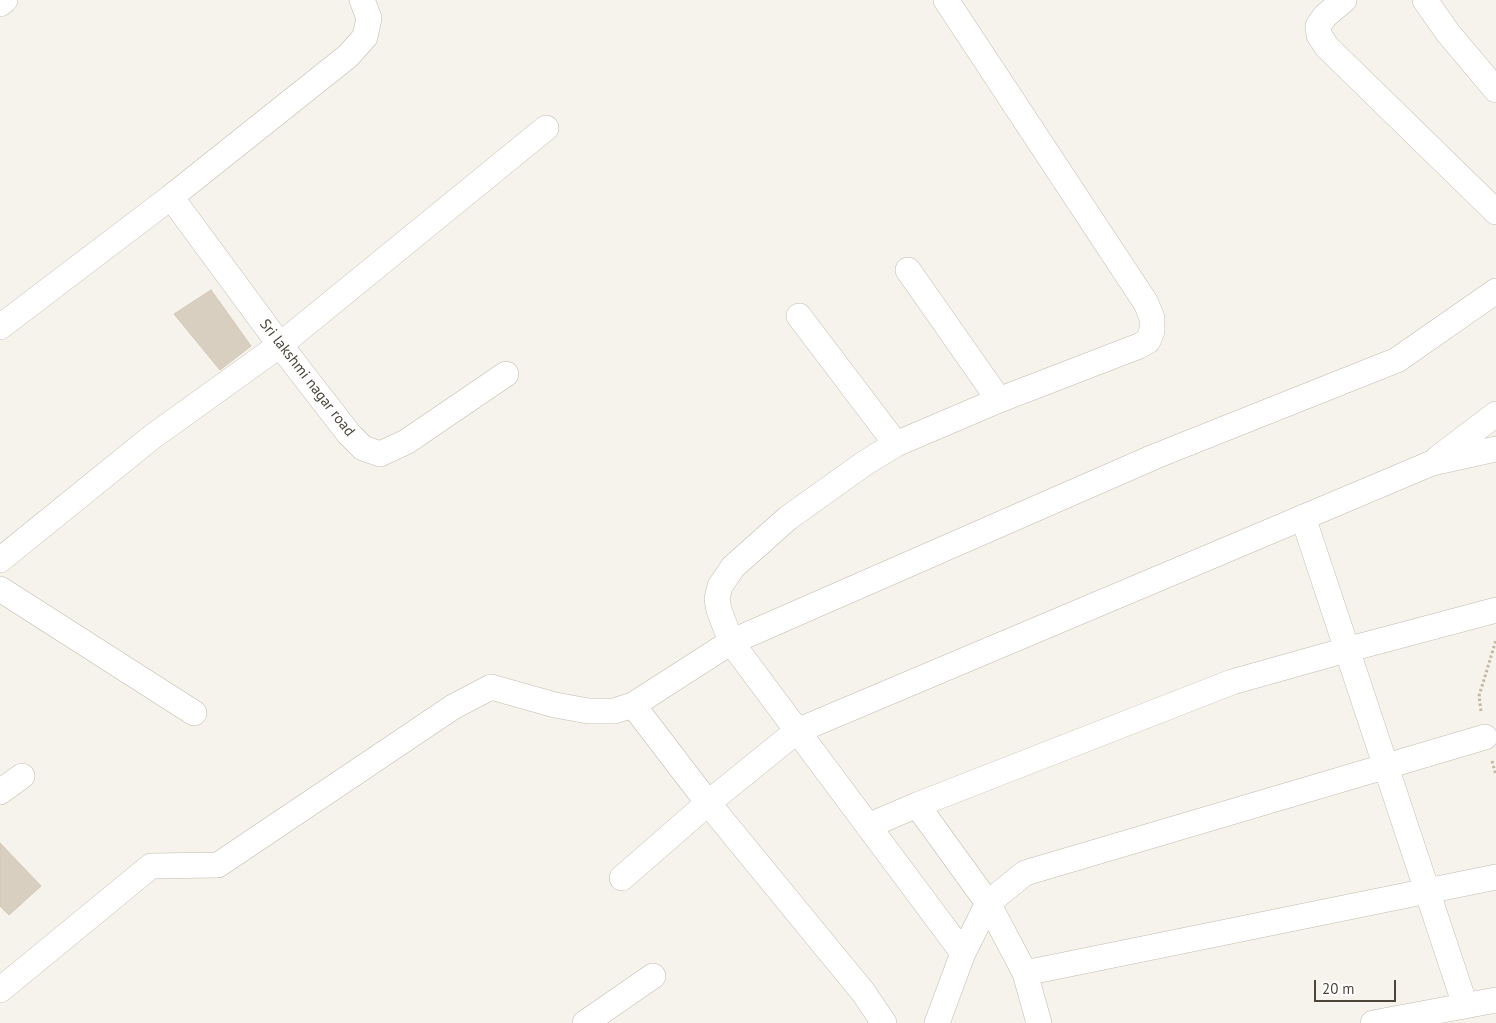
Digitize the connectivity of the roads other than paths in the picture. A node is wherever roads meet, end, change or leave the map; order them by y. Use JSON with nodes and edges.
{"nodes":[{"id":1,"x":5,"y":0,"type":"edge"},
{"id":2,"x":362,"y":0,"type":"edge"},
{"id":3,"x":946,"y":0,"type":"edge"},
{"id":4,"x":1344,"y":0,"type":"edge"},
{"id":5,"x":1425,"y":0,"type":"edge"},
{"id":6,"x":0,"y":4,"type":"edge"},
{"id":7,"x":1496,"y":90,"type":"edge"},
{"id":8,"x":546,"y":128,"type":"dead end"},
{"id":9,"x":171,"y":197,"type":"junction"},
{"id":10,"x":1496,"y":212,"type":"edge"},
{"id":11,"x":908,"y":270,"type":"dead end"},
{"id":12,"x":1496,"y":291,"type":"edge"},
{"id":13,"x":799,"y":316,"type":"dead end"},
{"id":14,"x":0,"y":328,"type":"edge"},
{"id":15,"x":280,"y":345,"type":"junction"},
{"id":16,"x":506,"y":374,"type":"dead end"},
{"id":17,"x":999,"y":400,"type":"junction"},
{"id":18,"x":1496,"y":414,"type":"edge"},
{"id":19,"x":896,"y":444,"type":"junction"},
{"id":20,"x":1496,"y":449,"type":"edge"},
{"id":21,"x":1432,"y":463,"type":"junction"},
{"id":22,"x":1302,"y":517,"type":"junction"},
{"id":23,"x":0,"y":560,"type":"edge"},
{"id":24,"x":0,"y":589,"type":"edge"},
{"id":25,"x":1496,"y":610,"type":"edge"},
{"id":26,"x":730,"y":642,"type":"junction"},
{"id":27,"x":1346,"y":650,"type":"junction"},
{"id":28,"x":633,"y":705,"type":"junction"},
{"id":29,"x":194,"y":714,"type":"dead end"},
{"id":30,"x":797,"y":731,"type":"junction"},
{"id":31,"x":1485,"y":737,"type":"road end"},
{"id":32,"x":1385,"y":768,"type":"junction"},
{"id":33,"x":22,"y":776,"type":"dead end"},
{"id":34,"x":0,"y":792,"type":"edge"},
{"id":35,"x":708,"y":803,"type":"junction"},
{"id":36,"x":917,"y":805,"type":"junction"},
{"id":37,"x":868,"y":826,"type":"junction"},
{"id":38,"x":1496,"y":877,"type":"edge"},
{"id":39,"x":622,"y":878,"type":"dead end"},
{"id":40,"x":1427,"y":891,"type":"junction"},
{"id":41,"x":988,"y":903,"type":"junction"},
{"id":42,"x":963,"y":953,"type":"junction"},
{"id":43,"x":1025,"y":973,"type":"junction"},
{"id":44,"x":653,"y":976,"type":"dead end"},
{"id":45,"x":0,"y":990,"type":"edge"},
{"id":46,"x":1496,"y":1000,"type":"edge"},
{"id":47,"x":1466,"y":1005,"type":"junction"},
{"id":48,"x":1398,"y":1020,"type":"edge"},
{"id":49,"x":585,"y":1023,"type":"edge"},
{"id":50,"x":884,"y":1023,"type":"edge"},
{"id":51,"x":937,"y":1023,"type":"edge"},
{"id":52,"x":1039,"y":1023,"type":"edge"},
{"id":53,"x":1373,"y":1023,"type":"edge"}],
"edges":[{"from":1,"to":6,"type":"street"},
{"from":2,"to":9,"type":"street"},
{"from":3,"to":17,"type":"street"},
{"from":4,"to":10,"type":"street"},
{"from":5,"to":7,"type":"street"},
{"from":8,"to":15,"type":"street"},
{"from":9,"to":14,"type":"street"},
{"from":9,"to":15,"type":"street","name":"Sri lakshmi nagar road"},
{"from":11,"to":17,"type":"street"},
{"from":12,"to":26,"type":"street"},
{"from":13,"to":19,"type":"street"},
{"from":15,"to":16,"type":"street","name":"Sri lakshmi nagar road"},
{"from":15,"to":23,"type":"street"},
{"from":17,"to":19,"type":"street"},
{"from":18,"to":21,"type":"street"},
{"from":19,"to":26,"type":"street"},
{"from":20,"to":21,"type":"street"},
{"from":21,"to":22,"type":"street"},
{"from":22,"to":27,"type":"street"},
{"from":22,"to":30,"type":"street"},
{"from":24,"to":29,"type":"street"},
{"from":25,"to":27,"type":"street"},
{"from":26,"to":28,"type":"street"},
{"from":26,"to":30,"type":"street"},
{"from":27,"to":32,"type":"street"},
{"from":27,"to":36,"type":"street"},
{"from":28,"to":35,"type":"street"},
{"from":28,"to":45,"type":"street"},
{"from":30,"to":35,"type":"street"},
{"from":30,"to":37,"type":"street"},
{"from":31,"to":32,"type":"street"},
{"from":32,"to":40,"type":"street"},
{"from":32,"to":41,"type":"street"},
{"from":33,"to":34,"type":"street"},
{"from":35,"to":39,"type":"street"},
{"from":35,"to":50,"type":"street"},
{"from":36,"to":37,"type":"street"},
{"from":36,"to":41,"type":"street"},
{"from":37,"to":42,"type":"street"},
{"from":38,"to":40,"type":"street"},
{"from":40,"to":43,"type":"street"},
{"from":40,"to":47,"type":"street"},
{"from":41,"to":42,"type":"street"},
{"from":41,"to":43,"type":"street"},
{"from":42,"to":51,"type":"street"},
{"from":43,"to":52,"type":"street"},
{"from":44,"to":49,"type":"street"},
{"from":46,"to":47,"type":"street"},
{"from":47,"to":48,"type":"street"},
{"from":48,"to":53,"type":"street"}]}
